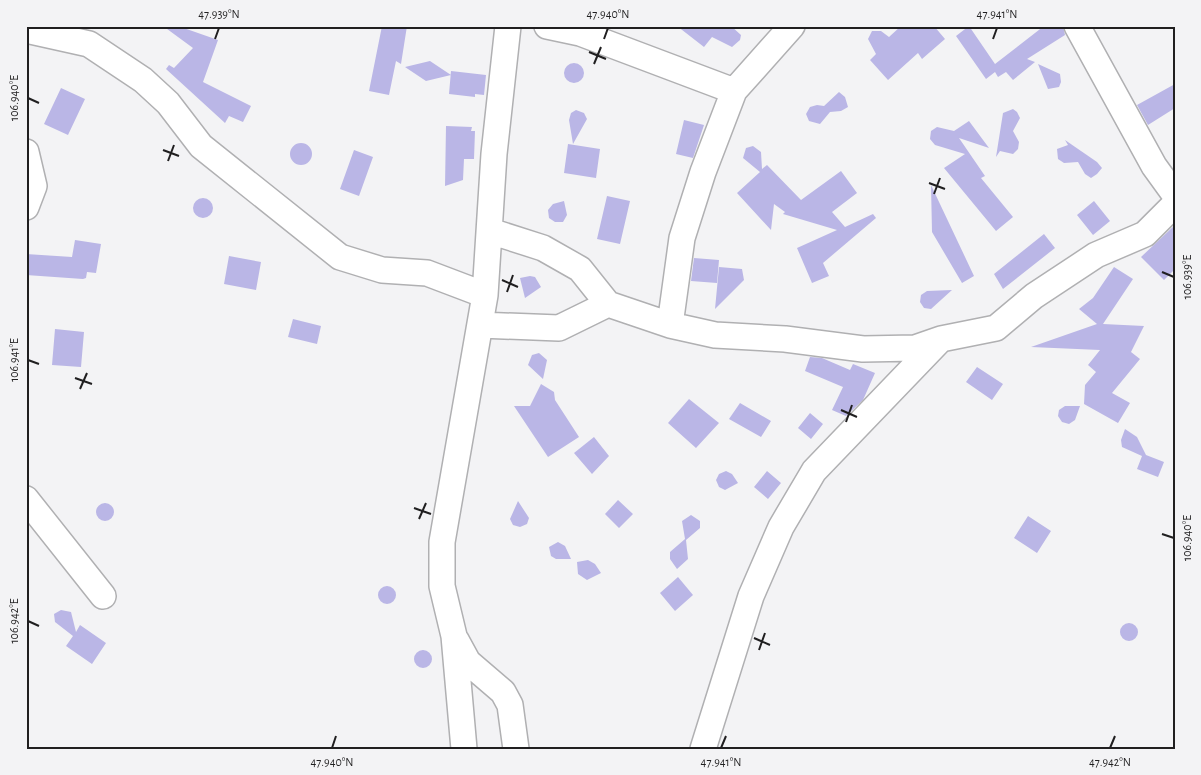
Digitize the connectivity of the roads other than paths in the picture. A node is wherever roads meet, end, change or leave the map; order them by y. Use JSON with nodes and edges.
{"nodes":[{"id":1,"x":508,"y":26,"type":"edge"},
{"id":2,"x":547,"y":26,"type":"edge"},
{"id":3,"x":792,"y":26,"type":"edge"},
{"id":4,"x":1077,"y":26,"type":"edge"},
{"id":5,"x":26,"y":30,"type":"edge"},
{"id":6,"x":581,"y":30,"type":"edge"},
{"id":7,"x":734,"y":91,"type":"junction"},
{"id":8,"x":26,"y":152,"type":"edge"},
{"id":9,"x":1175,"y":195,"type":"edge"},
{"id":10,"x":1175,"y":204,"type":"edge"},
{"id":11,"x":26,"y":207,"type":"edge"},
{"id":12,"x":490,"y":231,"type":"junction"},
{"id":13,"x":485,"y":295,"type":"junction"},
{"id":14,"x":608,"y":304,"type":"junction"},
{"id":15,"x":480,"y":324,"type":"junction"},
{"id":16,"x":670,"y":325,"type":"junction"},
{"id":17,"x":941,"y":339,"type":"junction"},
{"id":18,"x":26,"y":499,"type":"edge"},
{"id":19,"x":103,"y":596,"type":"dead end"},
{"id":20,"x":454,"y":636,"type":"junction"},
{"id":21,"x":464,"y":749,"type":"edge"},
{"id":22,"x":516,"y":749,"type":"edge"},
{"id":23,"x":703,"y":749,"type":"edge"}],
"edges":[{"from":1,"to":12,"type":"street"},
{"from":2,"to":6,"type":"street"},
{"from":3,"to":7,"type":"street"},
{"from":4,"to":9,"type":"street"},
{"from":5,"to":13,"type":"street"},
{"from":6,"to":7,"type":"street"},
{"from":7,"to":16,"type":"street"},
{"from":8,"to":11,"type":"street"},
{"from":10,"to":17,"type":"street"},
{"from":12,"to":13,"type":"street"},
{"from":12,"to":14,"type":"street"},
{"from":13,"to":15,"type":"street"},
{"from":14,"to":15,"type":"street"},
{"from":14,"to":16,"type":"street"},
{"from":15,"to":20,"type":"street"},
{"from":16,"to":17,"type":"street"},
{"from":17,"to":23,"type":"street"},
{"from":18,"to":19,"type":"street"},
{"from":20,"to":21,"type":"street"},
{"from":20,"to":22,"type":"street"}]}
